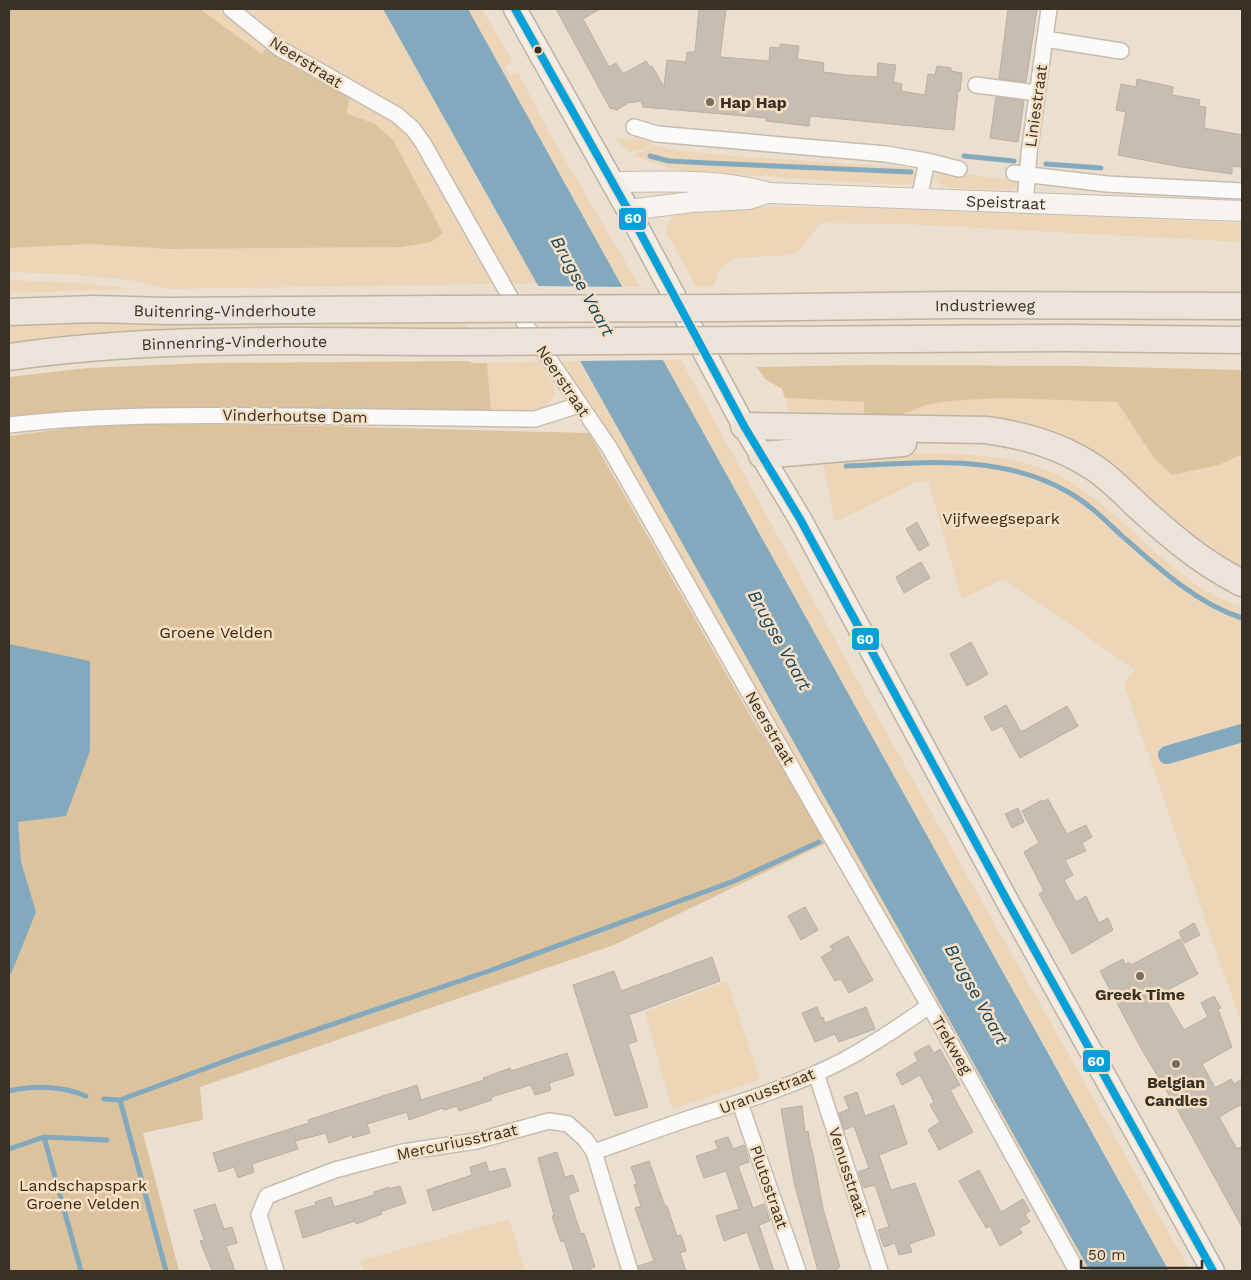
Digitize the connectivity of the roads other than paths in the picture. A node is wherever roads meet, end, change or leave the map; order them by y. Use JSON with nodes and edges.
{"nodes":[{"id":1,"x":231,"y":9,"type":"edge"},
{"id":2,"x":515,"y":9,"type":"edge"},
{"id":3,"x":1049,"y":9,"type":"edge"},
{"id":4,"x":1045,"y":39,"type":"junction"},
{"id":5,"x":1121,"y":50,"type":"dead end"},
{"id":6,"x":976,"y":85,"type":"dead end"},
{"id":7,"x":1038,"y":94,"type":"junction"},
{"id":8,"x":634,"y":127,"type":"dead end"},
{"id":9,"x":928,"y":161,"type":"junction"},
{"id":10,"x":959,"y":169,"type":"dead end"},
{"id":11,"x":1021,"y":175,"type":"junction"},
{"id":12,"x":611,"y":182,"type":"junction"},
{"id":13,"x":1242,"y":191,"type":"edge"},
{"id":14,"x":769,"y":192,"type":"junction"},
{"id":15,"x":919,"y":199,"type":"junction"},
{"id":16,"x":1025,"y":204,"type":"junction"},
{"id":17,"x":628,"y":210,"type":"junction"},
{"id":18,"x":1242,"y":211,"type":"edge"},
{"id":19,"x":1242,"y":306,"type":"edge"},
{"id":20,"x":443,"y":309,"type":"joint"},
{"id":21,"x":9,"y":312,"type":"edge"},
{"id":22,"x":1195,"y":339,"type":"junction"},
{"id":23,"x":1242,"y":340,"type":"edge"},
{"id":24,"x":461,"y":342,"type":"joint"},
{"id":25,"x":1242,"y":354,"type":"edge"},
{"id":26,"x":9,"y":357,"type":"edge"},
{"id":27,"x":579,"y":405,"type":"junction"},
{"id":28,"x":9,"y":425,"type":"edge"},
{"id":29,"x":744,"y":426,"type":"junction"},
{"id":30,"x":762,"y":455,"type":"junction"},
{"id":31,"x":1242,"y":583,"type":"edge"},
{"id":32,"x":1242,"y":595,"type":"edge"},
{"id":33,"x":823,"y":822,"type":"joint"},
{"id":34,"x":929,"y":1006,"type":"junction"},
{"id":35,"x":816,"y":1073,"type":"junction"},
{"id":36,"x":740,"y":1103,"type":"junction"},
{"id":37,"x":594,"y":1152,"type":"junction"},
{"id":38,"x":276,"y":1271,"type":"edge"},
{"id":39,"x":630,"y":1271,"type":"edge"},
{"id":40,"x":798,"y":1271,"type":"edge"},
{"id":41,"x":880,"y":1271,"type":"edge"},
{"id":42,"x":1077,"y":1271,"type":"edge"},
{"id":43,"x":1213,"y":1271,"type":"edge"}],
"edges":[{"from":1,"to":27,"type":"street","name":"Neerstraat"},
{"from":2,"to":12,"type":"main road"},
{"from":3,"to":4,"type":"street","name":"Liniestraat"},
{"from":4,"to":5,"type":"street"},
{"from":4,"to":7,"type":"street","name":"Liniestraat"},
{"from":6,"to":7,"type":"street"},
{"from":7,"to":11,"type":"street","name":"Liniestraat"},
{"from":8,"to":9,"type":"street"},
{"from":9,"to":10,"type":"street"},
{"from":9,"to":15,"type":"street"},
{"from":11,"to":13,"type":"street","name":"Speistraat"},
{"from":11,"to":16,"type":"street","name":"Liniestraat"},
{"from":12,"to":14,"type":"street","name":"Speistraat"},
{"from":12,"to":17,"type":"main road"},
{"from":14,"to":15,"type":"street","name":"Speistraat"},
{"from":14,"to":17,"type":"street","name":"Speistraat"},
{"from":15,"to":16,"type":"street","name":"Speistraat"},
{"from":16,"to":18,"type":"street","name":"Speistraat"},
{"from":17,"to":29,"type":"main road"},
{"from":19,"to":20,"type":"highway","name":"Industrieweg","bridge":true},
{"from":20,"to":21,"type":"highway","name":"Buitenring-Vinderhoute"},
{"from":22,"to":23,"type":"highway","name":"Industrieweg"},
{"from":22,"to":24,"type":"highway","name":"Industrieweg","bridge":true},
{"from":22,"to":25,"type":"highway"},
{"from":24,"to":26,"type":"highway","name":"Binnenring-Vinderhoute"},
{"from":27,"to":28,"type":"street","name":"Vinderhoutse Dam"},
{"from":27,"to":33,"type":"street","name":"Neerstraat"},
{"from":29,"to":30,"type":"main road"},
{"from":29,"to":31,"type":"highway"},
{"from":30,"to":32,"type":"highway"},
{"from":30,"to":43,"type":"main road"},
{"from":33,"to":34,"type":"street","name":"Trekweg"},
{"from":34,"to":35,"type":"street","name":"Uranusstraat"},
{"from":34,"to":42,"type":"street","name":"Trekweg"},
{"from":35,"to":36,"type":"street","name":"Uranusstraat"},
{"from":35,"to":41,"type":"street","name":"Venusstraat"},
{"from":36,"to":37,"type":"street","name":"Uranusstraat"},
{"from":36,"to":40,"type":"street","name":"Plutostraat"},
{"from":37,"to":38,"type":"street","name":"Mercuriusstraat"},
{"from":37,"to":39,"type":"street","name":"Mercuriusstraat"}]}
